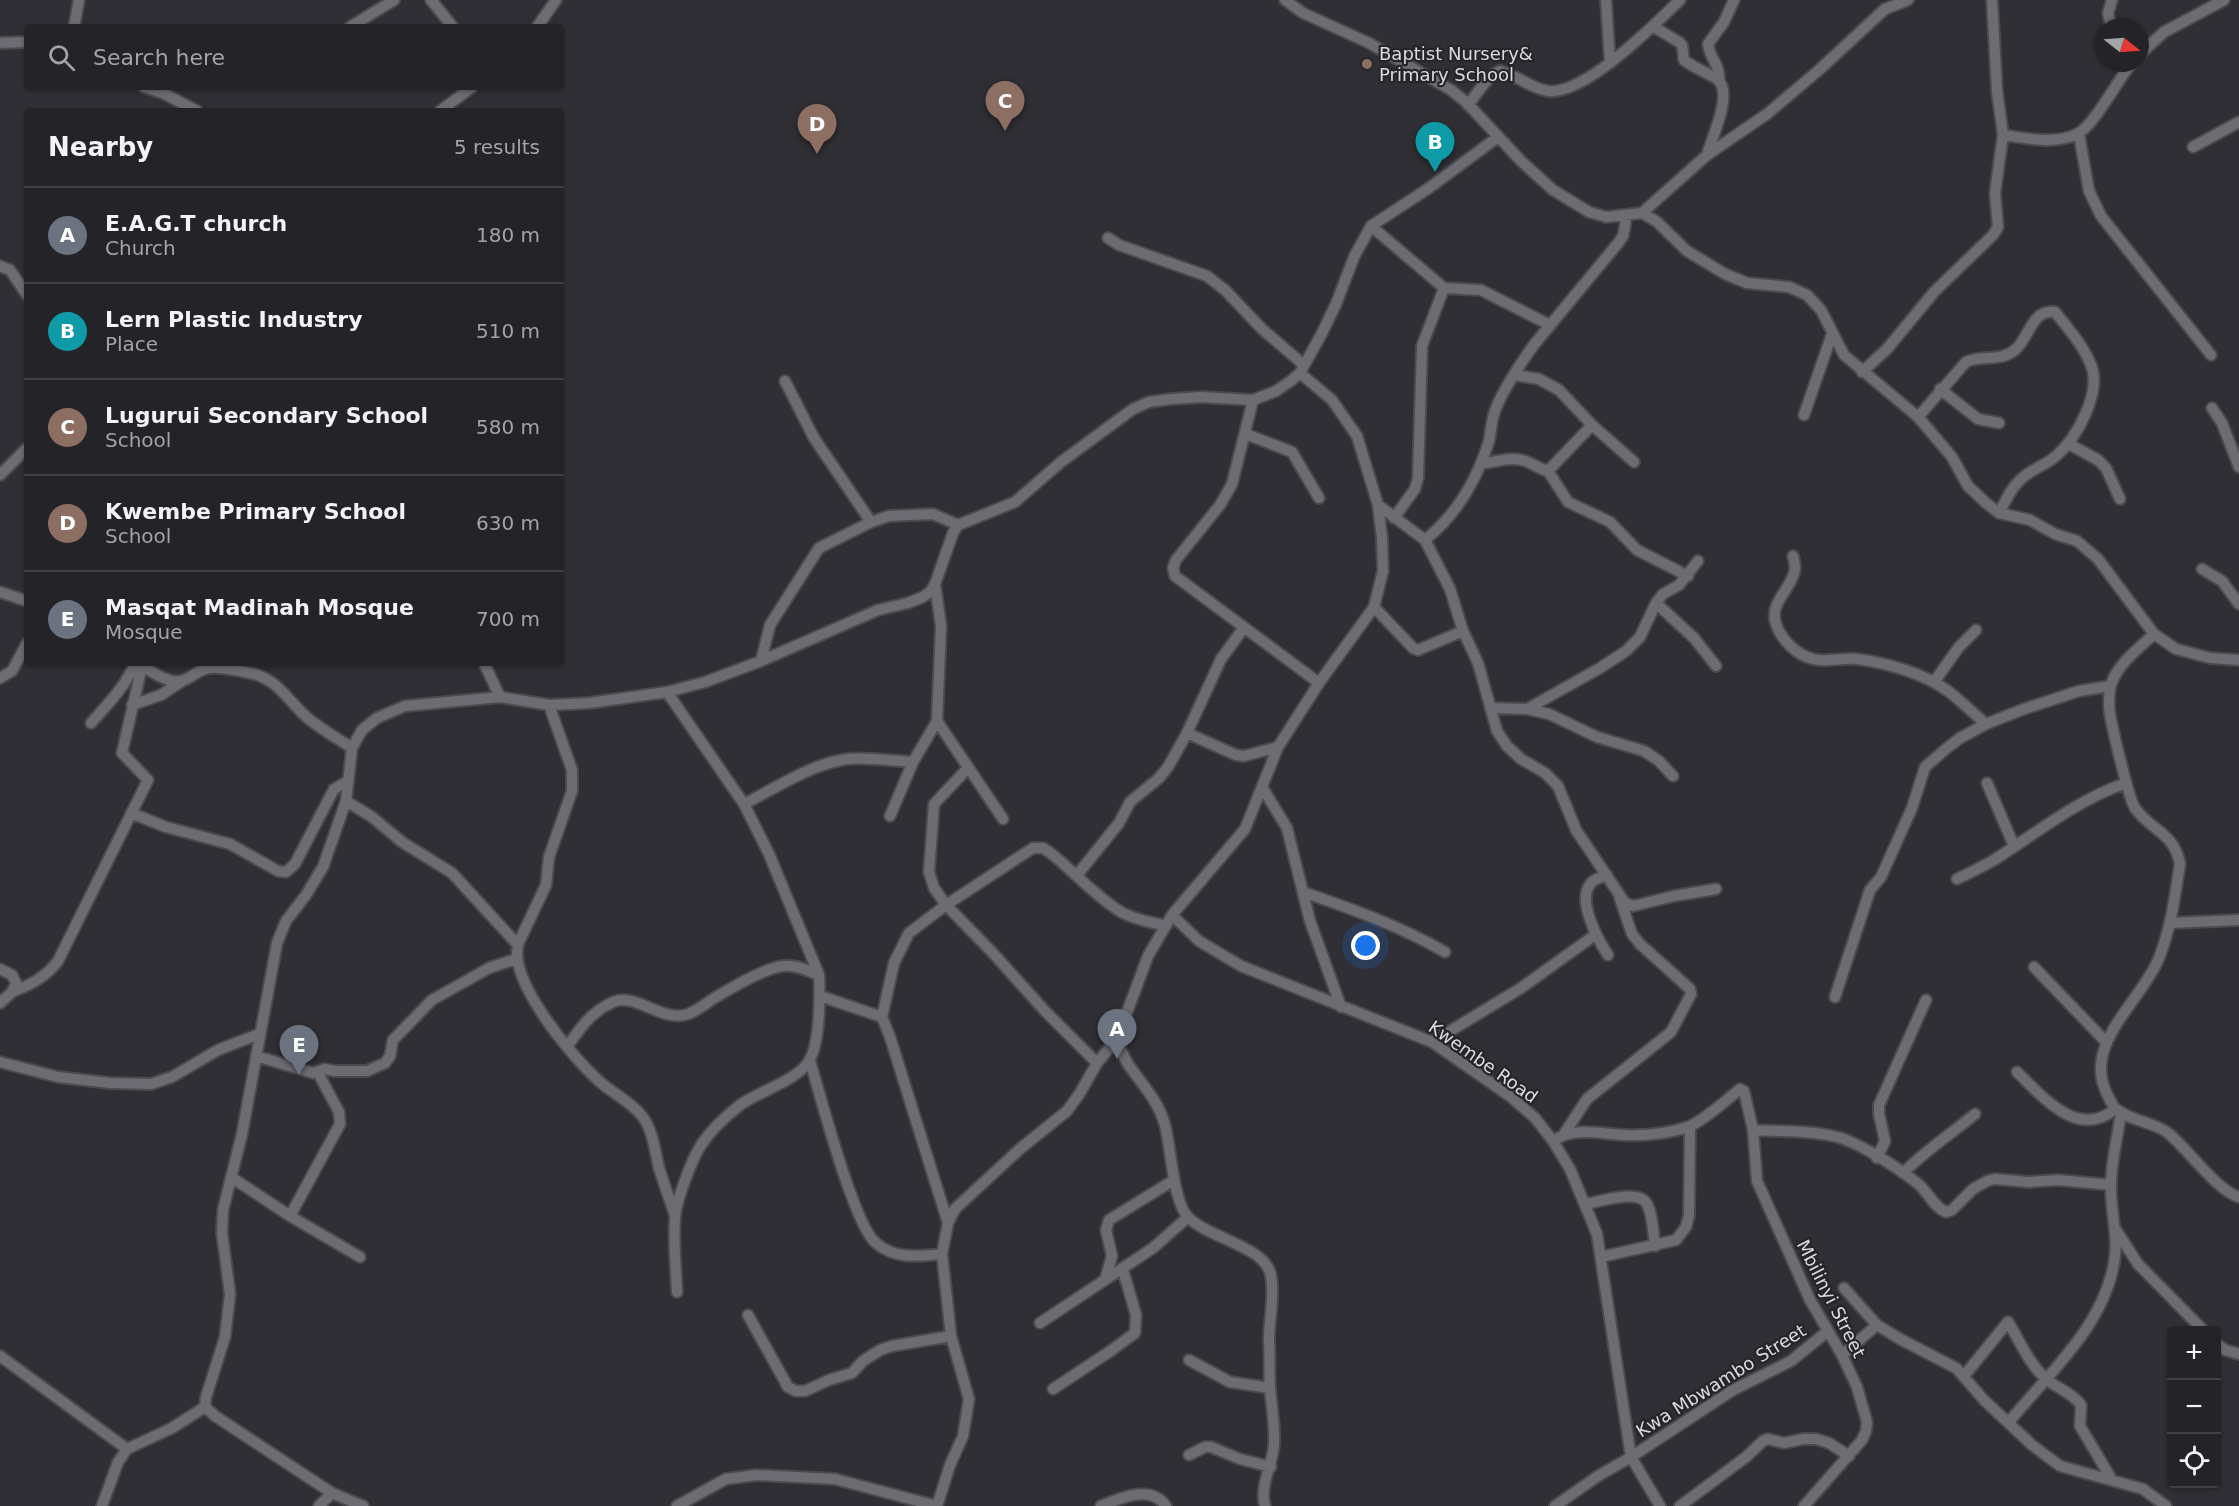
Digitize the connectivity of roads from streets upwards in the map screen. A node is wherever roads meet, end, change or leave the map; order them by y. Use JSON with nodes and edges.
{"nodes":[{"id":1,"x":79,"y":0,"type":"edge"},
{"id":2,"x":394,"y":0,"type":"edge"},
{"id":3,"x":431,"y":0,"type":"edge"},
{"id":4,"x":556,"y":0,"type":"edge"},
{"id":5,"x":1285,"y":0,"type":"edge"},
{"id":6,"x":1606,"y":0,"type":"edge"},
{"id":7,"x":1680,"y":0,"type":"edge"},
{"id":8,"x":1734,"y":0,"type":"edge"},
{"id":9,"x":1908,"y":0,"type":"edge"},
{"id":10,"x":1992,"y":0,"type":"edge"},
{"id":11,"x":2112,"y":0,"type":"edge"},
{"id":12,"x":2224,"y":0,"type":"edge"},
{"id":13,"x":2109,"y":18,"type":"edge"},
{"id":14,"x":75,"y":24,"type":"edge"},
{"id":15,"x":355,"y":24,"type":"edge"},
{"id":16,"x":451,"y":24,"type":"edge"},
{"id":17,"x":539,"y":24,"type":"edge"},
{"id":18,"x":1654,"y":27,"type":"junction"},
{"id":19,"x":24,"y":42,"type":"edge"},
{"id":20,"x":0,"y":44,"type":"edge"},
{"id":21,"x":2149,"y":46,"type":"edge"},
{"id":22,"x":1610,"y":63,"type":"junction"},
{"id":23,"x":2123,"y":72,"type":"edge"},
{"id":24,"x":1719,"y":81,"type":"junction"},
{"id":25,"x":154,"y":90,"type":"edge"},
{"id":26,"x":468,"y":90,"type":"edge"},
{"id":27,"x":1468,"y":105,"type":"junction"},
{"id":28,"x":192,"y":108,"type":"edge"},
{"id":29,"x":444,"y":108,"type":"edge"},
{"id":30,"x":2239,"y":123,"type":"edge"},
{"id":31,"x":2079,"y":134,"type":"junction"},
{"id":32,"x":2003,"y":135,"type":"junction"},
{"id":33,"x":1498,"y":137,"type":"junction"},
{"id":34,"x":2193,"y":147,"type":"dead end"},
{"id":35,"x":1707,"y":155,"type":"junction"},
{"id":36,"x":1642,"y":213,"type":"junction"},
{"id":37,"x":1627,"y":215,"type":"junction"},
{"id":38,"x":1371,"y":226,"type":"junction"},
{"id":39,"x":1108,"y":238,"type":"dead end"},
{"id":40,"x":0,"y":266,"type":"edge"},
{"id":41,"x":1444,"y":288,"type":"junction"},
{"id":42,"x":24,"y":291,"type":"edge"},
{"id":43,"x":1550,"y":326,"type":"junction"},
{"id":44,"x":1832,"y":334,"type":"junction"},
{"id":45,"x":2211,"y":355,"type":"dead end"},
{"id":46,"x":1302,"y":369,"type":"junction"},
{"id":47,"x":1862,"y":372,"type":"junction"},
{"id":48,"x":1514,"y":375,"type":"junction"},
{"id":49,"x":785,"y":381,"type":"dead end"},
{"id":50,"x":1940,"y":389,"type":"junction"},
{"id":51,"x":1253,"y":400,"type":"junction"},
{"id":52,"x":2212,"y":408,"type":"dead end"},
{"id":53,"x":1804,"y":415,"type":"dead end"},
{"id":54,"x":1918,"y":417,"type":"junction"},
{"id":55,"x":1999,"y":423,"type":"dead end"},
{"id":56,"x":1592,"y":425,"type":"junction"},
{"id":57,"x":1246,"y":434,"type":"junction"},
{"id":58,"x":2069,"y":444,"type":"junction"},
{"id":59,"x":24,"y":451,"type":"edge"},
{"id":60,"x":1634,"y":462,"type":"dead end"},
{"id":61,"x":1481,"y":464,"type":"junction"},
{"id":62,"x":2239,"y":467,"type":"edge"},
{"id":63,"x":2,"y":469,"type":"edge"},
{"id":64,"x":1548,"y":471,"type":"junction"},
{"id":65,"x":1319,"y":498,"type":"dead end"},
{"id":66,"x":2120,"y":499,"type":"dead end"},
{"id":67,"x":1378,"y":505,"type":"junction"},
{"id":68,"x":1999,"y":513,"type":"junction"},
{"id":69,"x":1394,"y":518,"type":"junction"},
{"id":70,"x":871,"y":522,"type":"junction"},
{"id":71,"x":958,"y":525,"type":"junction"},
{"id":72,"x":1425,"y":540,"type":"junction"},
{"id":73,"x":1793,"y":556,"type":"dead end"},
{"id":74,"x":1698,"y":561,"type":"dead end"},
{"id":75,"x":2202,"y":569,"type":"dead end"},
{"id":76,"x":1688,"y":576,"type":"junction"},
{"id":77,"x":935,"y":584,"type":"junction"},
{"id":78,"x":0,"y":592,"type":"edge"},
{"id":79,"x":24,"y":600,"type":"edge"},
{"id":80,"x":1656,"y":603,"type":"junction"},
{"id":81,"x":2239,"y":604,"type":"edge"},
{"id":82,"x":1374,"y":607,"type":"junction"},
{"id":83,"x":1243,"y":629,"type":"junction"},
{"id":84,"x":1976,"y":630,"type":"dead end"},
{"id":85,"x":1463,"y":631,"type":"junction"},
{"id":86,"x":2154,"y":634,"type":"junction"},
{"id":87,"x":24,"y":649,"type":"edge"},
{"id":88,"x":2239,"y":660,"type":"edge"},
{"id":89,"x":761,"y":661,"type":"junction"},
{"id":90,"x":142,"y":666,"type":"edge"},
{"id":91,"x":143,"y":666,"type":"edge"},
{"id":92,"x":145,"y":666,"type":"edge"},
{"id":93,"x":485,"y":666,"type":"edge"},
{"id":94,"x":1716,"y":666,"type":"dead end"},
{"id":95,"x":0,"y":678,"type":"edge"},
{"id":96,"x":183,"y":681,"type":"junction"},
{"id":97,"x":1934,"y":682,"type":"junction"},
{"id":98,"x":1319,"y":684,"type":"junction"},
{"id":99,"x":2110,"y":686,"type":"junction"},
{"id":100,"x":667,"y":692,"type":"junction"},
{"id":101,"x":500,"y":697,"type":"junction"},
{"id":102,"x":132,"y":705,"type":"junction"},
{"id":103,"x":549,"y":705,"type":"junction"},
{"id":104,"x":1490,"y":708,"type":"junction"},
{"id":105,"x":1527,"y":709,"type":"junction"},
{"id":106,"x":937,"y":721,"type":"junction"},
{"id":107,"x":91,"y":723,"type":"dead end"},
{"id":108,"x":1986,"y":724,"type":"junction"},
{"id":109,"x":1187,"y":733,"type":"junction"},
{"id":110,"x":1278,"y":747,"type":"junction"},
{"id":111,"x":352,"y":748,"type":"junction"},
{"id":112,"x":913,"y":762,"type":"junction"},
{"id":113,"x":968,"y":768,"type":"junction"},
{"id":114,"x":1673,"y":776,"type":"dead end"},
{"id":115,"x":348,"y":782,"type":"junction"},
{"id":116,"x":1987,"y":783,"type":"dead end"},
{"id":117,"x":2126,"y":783,"type":"junction"},
{"id":118,"x":1262,"y":787,"type":"junction"},
{"id":119,"x":346,"y":801,"type":"junction"},
{"id":120,"x":744,"y":804,"type":"junction"},
{"id":121,"x":131,"y":813,"type":"junction"},
{"id":122,"x":890,"y":816,"type":"dead end"},
{"id":123,"x":1003,"y":819,"type":"dead end"},
{"id":124,"x":2014,"y":846,"type":"junction"},
{"id":125,"x":1607,"y":874,"type":"junction"},
{"id":126,"x":1077,"y":875,"type":"junction"},
{"id":127,"x":1957,"y":879,"type":"dead end"},
{"id":128,"x":1716,"y":889,"type":"dead end"},
{"id":129,"x":1303,"y":892,"type":"junction"},
{"id":130,"x":1618,"y":895,"type":"junction"},
{"id":131,"x":946,"y":905,"type":"junction"},
{"id":132,"x":1172,"y":915,"type":"junction"},
{"id":133,"x":2239,"y":920,"type":"edge"},
{"id":134,"x":2170,"y":923,"type":"junction"},
{"id":135,"x":1166,"y":926,"type":"junction"},
{"id":136,"x":1595,"y":935,"type":"junction"},
{"id":137,"x":518,"y":945,"type":"junction"},
{"id":138,"x":1444,"y":952,"type":"dead end"},
{"id":139,"x":1608,"y":955,"type":"dead end"},
{"id":140,"x":516,"y":959,"type":"junction"},
{"id":141,"x":2034,"y":967,"type":"dead end"},
{"id":142,"x":0,"y":969,"type":"edge"},
{"id":143,"x":819,"y":975,"type":"junction"},
{"id":144,"x":12,"y":992,"type":"junction"},
{"id":145,"x":820,"y":996,"type":"junction"},
{"id":146,"x":1835,"y":997,"type":"dead end"},
{"id":147,"x":1926,"y":1000,"type":"dead end"},
{"id":148,"x":0,"y":1003,"type":"edge"},
{"id":149,"x":1341,"y":1007,"type":"junction"},
{"id":150,"x":882,"y":1017,"type":"junction"},
{"id":151,"x":260,"y":1034,"type":"junction"},
{"id":152,"x":1117,"y":1039,"type":"junction"},
{"id":153,"x":1432,"y":1042,"type":"junction"},
{"id":154,"x":2107,"y":1043,"type":"junction"},
{"id":155,"x":567,"y":1047,"type":"junction"},
{"id":156,"x":256,"y":1056,"type":"junction"},
{"id":157,"x":810,"y":1060,"type":"junction"},
{"id":158,"x":0,"y":1062,"type":"edge"},
{"id":159,"x":1097,"y":1063,"type":"junction"},
{"id":160,"x":2017,"y":1072,"type":"dead end"},
{"id":161,"x":318,"y":1073,"type":"junction"},
{"id":162,"x":2118,"y":1110,"type":"junction"},
{"id":163,"x":1975,"y":1114,"type":"dead end"},
{"id":164,"x":1690,"y":1126,"type":"junction"},
{"id":165,"x":1753,"y":1130,"type":"junction"},
{"id":166,"x":1563,"y":1134,"type":"junction"},
{"id":167,"x":1553,"y":1141,"type":"junction"},
{"id":168,"x":1877,"y":1158,"type":"junction"},
{"id":169,"x":1903,"y":1173,"type":"junction"},
{"id":170,"x":231,"y":1177,"type":"junction"},
{"id":171,"x":1174,"y":1180,"type":"junction"},
{"id":172,"x":2111,"y":1185,"type":"junction"},
{"id":173,"x":2239,"y":1197,"type":"edge"},
{"id":174,"x":1585,"y":1204,"type":"junction"},
{"id":175,"x":290,"y":1216,"type":"junction"},
{"id":176,"x":675,"y":1216,"type":"junction"},
{"id":177,"x":1188,"y":1217,"type":"junction"},
{"id":178,"x":948,"y":1222,"type":"junction"},
{"id":179,"x":2116,"y":1230,"type":"junction"},
{"id":180,"x":1655,"y":1246,"type":"junction"},
{"id":181,"x":942,"y":1254,"type":"junction"},
{"id":182,"x":360,"y":1257,"type":"dead end"},
{"id":183,"x":1601,"y":1257,"type":"junction"},
{"id":184,"x":1123,"y":1270,"type":"junction"},
{"id":185,"x":1104,"y":1280,"type":"junction"},
{"id":186,"x":1844,"y":1288,"type":"dead end"},
{"id":187,"x":677,"y":1292,"type":"dead end"},
{"id":188,"x":748,"y":1315,"type":"dead end"},
{"id":189,"x":1040,"y":1323,"type":"dead end"},
{"id":190,"x":1877,"y":1325,"type":"junction"},
{"id":191,"x":2199,"y":1326,"type":"edge"},
{"id":192,"x":1828,"y":1331,"type":"junction"},
{"id":193,"x":951,"y":1336,"type":"junction"},
{"id":194,"x":2221,"y":1346,"type":"edge"},
{"id":195,"x":1842,"y":1354,"type":"junction"},
{"id":196,"x":2239,"y":1354,"type":"edge"},
{"id":197,"x":0,"y":1356,"type":"edge"},
{"id":198,"x":1189,"y":1360,"type":"dead end"},
{"id":199,"x":1964,"y":1376,"type":"junction"},
{"id":200,"x":2046,"y":1380,"type":"junction"},
{"id":201,"x":1270,"y":1388,"type":"junction"},
{"id":202,"x":1053,"y":1389,"type":"dead end"},
{"id":203,"x":205,"y":1407,"type":"junction"},
{"id":204,"x":2009,"y":1422,"type":"junction"},
{"id":205,"x":127,"y":1449,"type":"junction"},
{"id":206,"x":1189,"y":1455,"type":"dead end"},
{"id":207,"x":1849,"y":1456,"type":"junction"},
{"id":208,"x":1631,"y":1457,"type":"junction"},
{"id":209,"x":1271,"y":1467,"type":"junction"},
{"id":210,"x":2112,"y":1480,"type":"junction"},
{"id":211,"x":332,"y":1493,"type":"junction"},
{"id":212,"x":2162,"y":1505,"type":"edge"},
{"id":213,"x":102,"y":1506,"type":"edge"},
{"id":214,"x":319,"y":1506,"type":"edge"},
{"id":215,"x":363,"y":1506,"type":"edge"},
{"id":216,"x":677,"y":1506,"type":"edge"},
{"id":217,"x":937,"y":1506,"type":"edge"},
{"id":218,"x":1101,"y":1506,"type":"edge"},
{"id":219,"x":1166,"y":1506,"type":"edge"},
{"id":220,"x":1265,"y":1506,"type":"edge"},
{"id":221,"x":1556,"y":1506,"type":"edge"},
{"id":222,"x":1660,"y":1506,"type":"edge"},
{"id":223,"x":1680,"y":1506,"type":"edge"},
{"id":224,"x":1804,"y":1506,"type":"edge"}],
"edges":[{"from":1,"to":14,"type":"street"},
{"from":2,"to":15,"type":"street"},
{"from":3,"to":16,"type":"street"},
{"from":4,"to":17,"type":"street"},
{"from":5,"to":27,"type":"street"},
{"from":6,"to":22,"type":"street"},
{"from":7,"to":18,"type":"street"},
{"from":8,"to":24,"type":"street"},
{"from":9,"to":35,"type":"street"},
{"from":10,"to":32,"type":"street"},
{"from":11,"to":13,"type":"street"},
{"from":12,"to":21,"type":"street"},
{"from":18,"to":22,"type":"street"},
{"from":18,"to":24,"type":"street"},
{"from":19,"to":20,"type":"street"},
{"from":22,"to":27,"type":"street"},
{"from":23,"to":31,"type":"street"},
{"from":24,"to":35,"type":"street"},
{"from":25,"to":28,"type":"street"},
{"from":26,"to":29,"type":"street"},
{"from":27,"to":33,"type":"street"},
{"from":30,"to":34,"type":"street"},
{"from":31,"to":32,"type":"street"},
{"from":31,"to":45,"type":"street"},
{"from":32,"to":47,"type":"street"},
{"from":33,"to":37,"type":"street"},
{"from":33,"to":38,"type":"street"},
{"from":35,"to":36,"type":"street"},
{"from":36,"to":37,"type":"street"},
{"from":36,"to":44,"type":"street"},
{"from":37,"to":43,"type":"street"},
{"from":38,"to":41,"type":"street"},
{"from":38,"to":46,"type":"street"},
{"from":39,"to":46,"type":"street"},
{"from":40,"to":42,"type":"street"},
{"from":41,"to":43,"type":"street"},
{"from":41,"to":69,"type":"street"},
{"from":43,"to":48,"type":"street"},
{"from":44,"to":47,"type":"street"},
{"from":44,"to":53,"type":"street"},
{"from":46,"to":51,"type":"street"},
{"from":46,"to":67,"type":"street"},
{"from":47,"to":54,"type":"street"},
{"from":48,"to":56,"type":"street"},
{"from":48,"to":61,"type":"street"},
{"from":49,"to":70,"type":"street"},
{"from":50,"to":54,"type":"street"},
{"from":50,"to":55,"type":"street"},
{"from":50,"to":58,"type":"street"},
{"from":51,"to":57,"type":"street"},
{"from":51,"to":71,"type":"street"},
{"from":52,"to":62,"type":"street"},
{"from":54,"to":68,"type":"street"},
{"from":56,"to":60,"type":"street"},
{"from":56,"to":64,"type":"street"},
{"from":57,"to":65,"type":"street"},
{"from":57,"to":83,"type":"street"},
{"from":58,"to":66,"type":"street"},
{"from":58,"to":68,"type":"street"},
{"from":59,"to":63,"type":"street"},
{"from":61,"to":64,"type":"street"},
{"from":61,"to":72,"type":"street"},
{"from":64,"to":76,"type":"street"},
{"from":67,"to":69,"type":"street"},
{"from":67,"to":82,"type":"street"},
{"from":68,"to":86,"type":"street"},
{"from":69,"to":72,"type":"street"},
{"from":70,"to":71,"type":"street"},
{"from":70,"to":89,"type":"street"},
{"from":71,"to":77,"type":"street"},
{"from":72,"to":85,"type":"street"},
{"from":73,"to":97,"type":"street"},
{"from":74,"to":76,"type":"street"},
{"from":75,"to":81,"type":"street"},
{"from":76,"to":80,"type":"street"},
{"from":77,"to":89,"type":"street"},
{"from":77,"to":106,"type":"street"},
{"from":78,"to":79,"type":"street"},
{"from":80,"to":94,"type":"street"},
{"from":80,"to":105,"type":"street"},
{"from":82,"to":85,"type":"street"},
{"from":82,"to":98,"type":"street"},
{"from":83,"to":98,"type":"street"},
{"from":83,"to":109,"type":"street"},
{"from":84,"to":97,"type":"street"},
{"from":85,"to":104,"type":"street"},
{"from":86,"to":88,"type":"street"},
{"from":86,"to":99,"type":"street"},
{"from":87,"to":95,"type":"street"},
{"from":89,"to":100,"type":"street"},
{"from":90,"to":107,"type":"street"},
{"from":91,"to":102,"type":"street"},
{"from":92,"to":96,"type":"street"},
{"from":93,"to":101,"type":"street"},
{"from":96,"to":102,"type":"street"},
{"from":96,"to":111,"type":"street"},
{"from":97,"to":108,"type":"street"},
{"from":98,"to":110,"type":"street"},
{"from":99,"to":108,"type":"street"},
{"from":99,"to":117,"type":"street"},
{"from":100,"to":103,"type":"street"},
{"from":100,"to":120,"type":"street"},
{"from":101,"to":103,"type":"street"},
{"from":101,"to":111,"type":"street"},
{"from":102,"to":121,"type":"street"},
{"from":103,"to":137,"type":"street"},
{"from":104,"to":105,"type":"street"},
{"from":104,"to":125,"type":"street"},
{"from":105,"to":114,"type":"street"},
{"from":106,"to":112,"type":"street"},
{"from":106,"to":113,"type":"street"},
{"from":108,"to":146,"type":"street"},
{"from":109,"to":110,"type":"street"},
{"from":109,"to":126,"type":"street"},
{"from":110,"to":118,"type":"street"},
{"from":111,"to":115,"type":"street"},
{"from":112,"to":120,"type":"street"},
{"from":112,"to":122,"type":"street"},
{"from":113,"to":123,"type":"street"},
{"from":113,"to":131,"type":"street"},
{"from":115,"to":119,"type":"street"},
{"from":115,"to":121,"type":"street"},
{"from":116,"to":124,"type":"street"},
{"from":117,"to":124,"type":"street"},
{"from":117,"to":134,"type":"street"},
{"from":118,"to":129,"type":"street"},
{"from":118,"to":132,"type":"street"},
{"from":119,"to":137,"type":"street"},
{"from":119,"to":151,"type":"street"},
{"from":120,"to":143,"type":"street"},
{"from":121,"to":144,"type":"street"},
{"from":124,"to":127,"type":"street"},
{"from":125,"to":130,"type":"street"},
{"from":125,"to":136,"type":"street"},
{"from":126,"to":131,"type":"street"},
{"from":126,"to":135,"type":"street"},
{"from":128,"to":130,"type":"street"},
{"from":129,"to":138,"type":"street"},
{"from":129,"to":149,"type":"street"},
{"from":130,"to":166,"type":"street"},
{"from":131,"to":150,"type":"street"},
{"from":131,"to":159,"type":"street"},
{"from":132,"to":135,"type":"street"},
{"from":132,"to":149,"type":"street","name":"Kwembe Road"},
{"from":133,"to":134,"type":"street"},
{"from":134,"to":154,"type":"street"},
{"from":135,"to":152,"type":"street"},
{"from":136,"to":139,"type":"street"},
{"from":136,"to":153,"type":"street"},
{"from":137,"to":140,"type":"street"},
{"from":140,"to":155,"type":"street"},
{"from":140,"to":161,"type":"street"},
{"from":141,"to":154,"type":"street"},
{"from":142,"to":144,"type":"street"},
{"from":143,"to":145,"type":"street"},
{"from":143,"to":155,"type":"street"},
{"from":144,"to":148,"type":"street"},
{"from":145,"to":150,"type":"street"},
{"from":145,"to":157,"type":"street"},
{"from":147,"to":168,"type":"street"},
{"from":149,"to":153,"type":"street","name":"Kwembe Road"},
{"from":150,"to":178,"type":"street"},
{"from":151,"to":156,"type":"street"},
{"from":151,"to":158,"type":"street"},
{"from":152,"to":159,"type":"street"},
{"from":152,"to":171,"type":"street"},
{"from":153,"to":167,"type":"street","name":"Kwembe Road"},
{"from":154,"to":162,"type":"street"},
{"from":155,"to":176,"type":"street"},
{"from":156,"to":161,"type":"street"},
{"from":156,"to":170,"type":"street"},
{"from":157,"to":176,"type":"street"},
{"from":157,"to":181,"type":"street"},
{"from":159,"to":178,"type":"street"},
{"from":160,"to":162,"type":"street"},
{"from":161,"to":175,"type":"street"},
{"from":162,"to":172,"type":"street"},
{"from":162,"to":173,"type":"street"},
{"from":163,"to":169,"type":"street"},
{"from":164,"to":165,"type":"street","name":"Mbilinyi Street"},
{"from":164,"to":166,"type":"street"},
{"from":164,"to":180,"type":"street"},
{"from":165,"to":168,"type":"street"},
{"from":165,"to":192,"type":"street","name":"Mbilinyi Street"},
{"from":166,"to":167,"type":"street"},
{"from":167,"to":174,"type":"street","name":"Kwembe Road"},
{"from":168,"to":169,"type":"street"},
{"from":169,"to":172,"type":"street"},
{"from":170,"to":175,"type":"street"},
{"from":170,"to":203,"type":"street"},
{"from":171,"to":177,"type":"street"},
{"from":171,"to":185,"type":"street"},
{"from":172,"to":179,"type":"street"},
{"from":174,"to":180,"type":"street"},
{"from":174,"to":183,"type":"street","name":"Kwembe Road"},
{"from":175,"to":182,"type":"street"},
{"from":176,"to":187,"type":"street"},
{"from":177,"to":184,"type":"street"},
{"from":177,"to":201,"type":"street"},
{"from":178,"to":181,"type":"street"},
{"from":179,"to":191,"type":"street"},
{"from":179,"to":200,"type":"street"},
{"from":180,"to":183,"type":"street"},
{"from":181,"to":193,"type":"street"},
{"from":183,"to":208,"type":"street","name":"Kwembe Road"},
{"from":184,"to":185,"type":"street"},
{"from":184,"to":202,"type":"street"},
{"from":185,"to":189,"type":"street"},
{"from":186,"to":190,"type":"street"},
{"from":188,"to":193,"type":"street"},
{"from":190,"to":195,"type":"street"},
{"from":190,"to":199,"type":"street"},
{"from":192,"to":195,"type":"street","name":"Mbilinyi Street"},
{"from":192,"to":208,"type":"street","name":"Kwa Mbwambo Street"},
{"from":193,"to":217,"type":"street"},
{"from":194,"to":196,"type":"street"},
{"from":195,"to":207,"type":"street","name":"Mbilinyi Street"},
{"from":197,"to":205,"type":"street"},
{"from":198,"to":201,"type":"street"},
{"from":199,"to":200,"type":"street"},
{"from":199,"to":204,"type":"street"},
{"from":200,"to":204,"type":"street"},
{"from":200,"to":210,"type":"street"},
{"from":201,"to":209,"type":"street"},
{"from":203,"to":205,"type":"street"},
{"from":203,"to":211,"type":"street"},
{"from":204,"to":210,"type":"street"},
{"from":205,"to":213,"type":"street"},
{"from":206,"to":209,"type":"street"},
{"from":207,"to":223,"type":"street"},
{"from":207,"to":224,"type":"street","name":"Mbilinyi Street"},
{"from":208,"to":221,"type":"street","name":"Kwa Mbwambo Street"},
{"from":208,"to":222,"type":"street","name":"Kwembe Road"},
{"from":209,"to":220,"type":"street"},
{"from":210,"to":212,"type":"street"},
{"from":211,"to":214,"type":"street"},
{"from":211,"to":215,"type":"street"},
{"from":216,"to":217,"type":"street"},
{"from":218,"to":219,"type":"street"}]}
